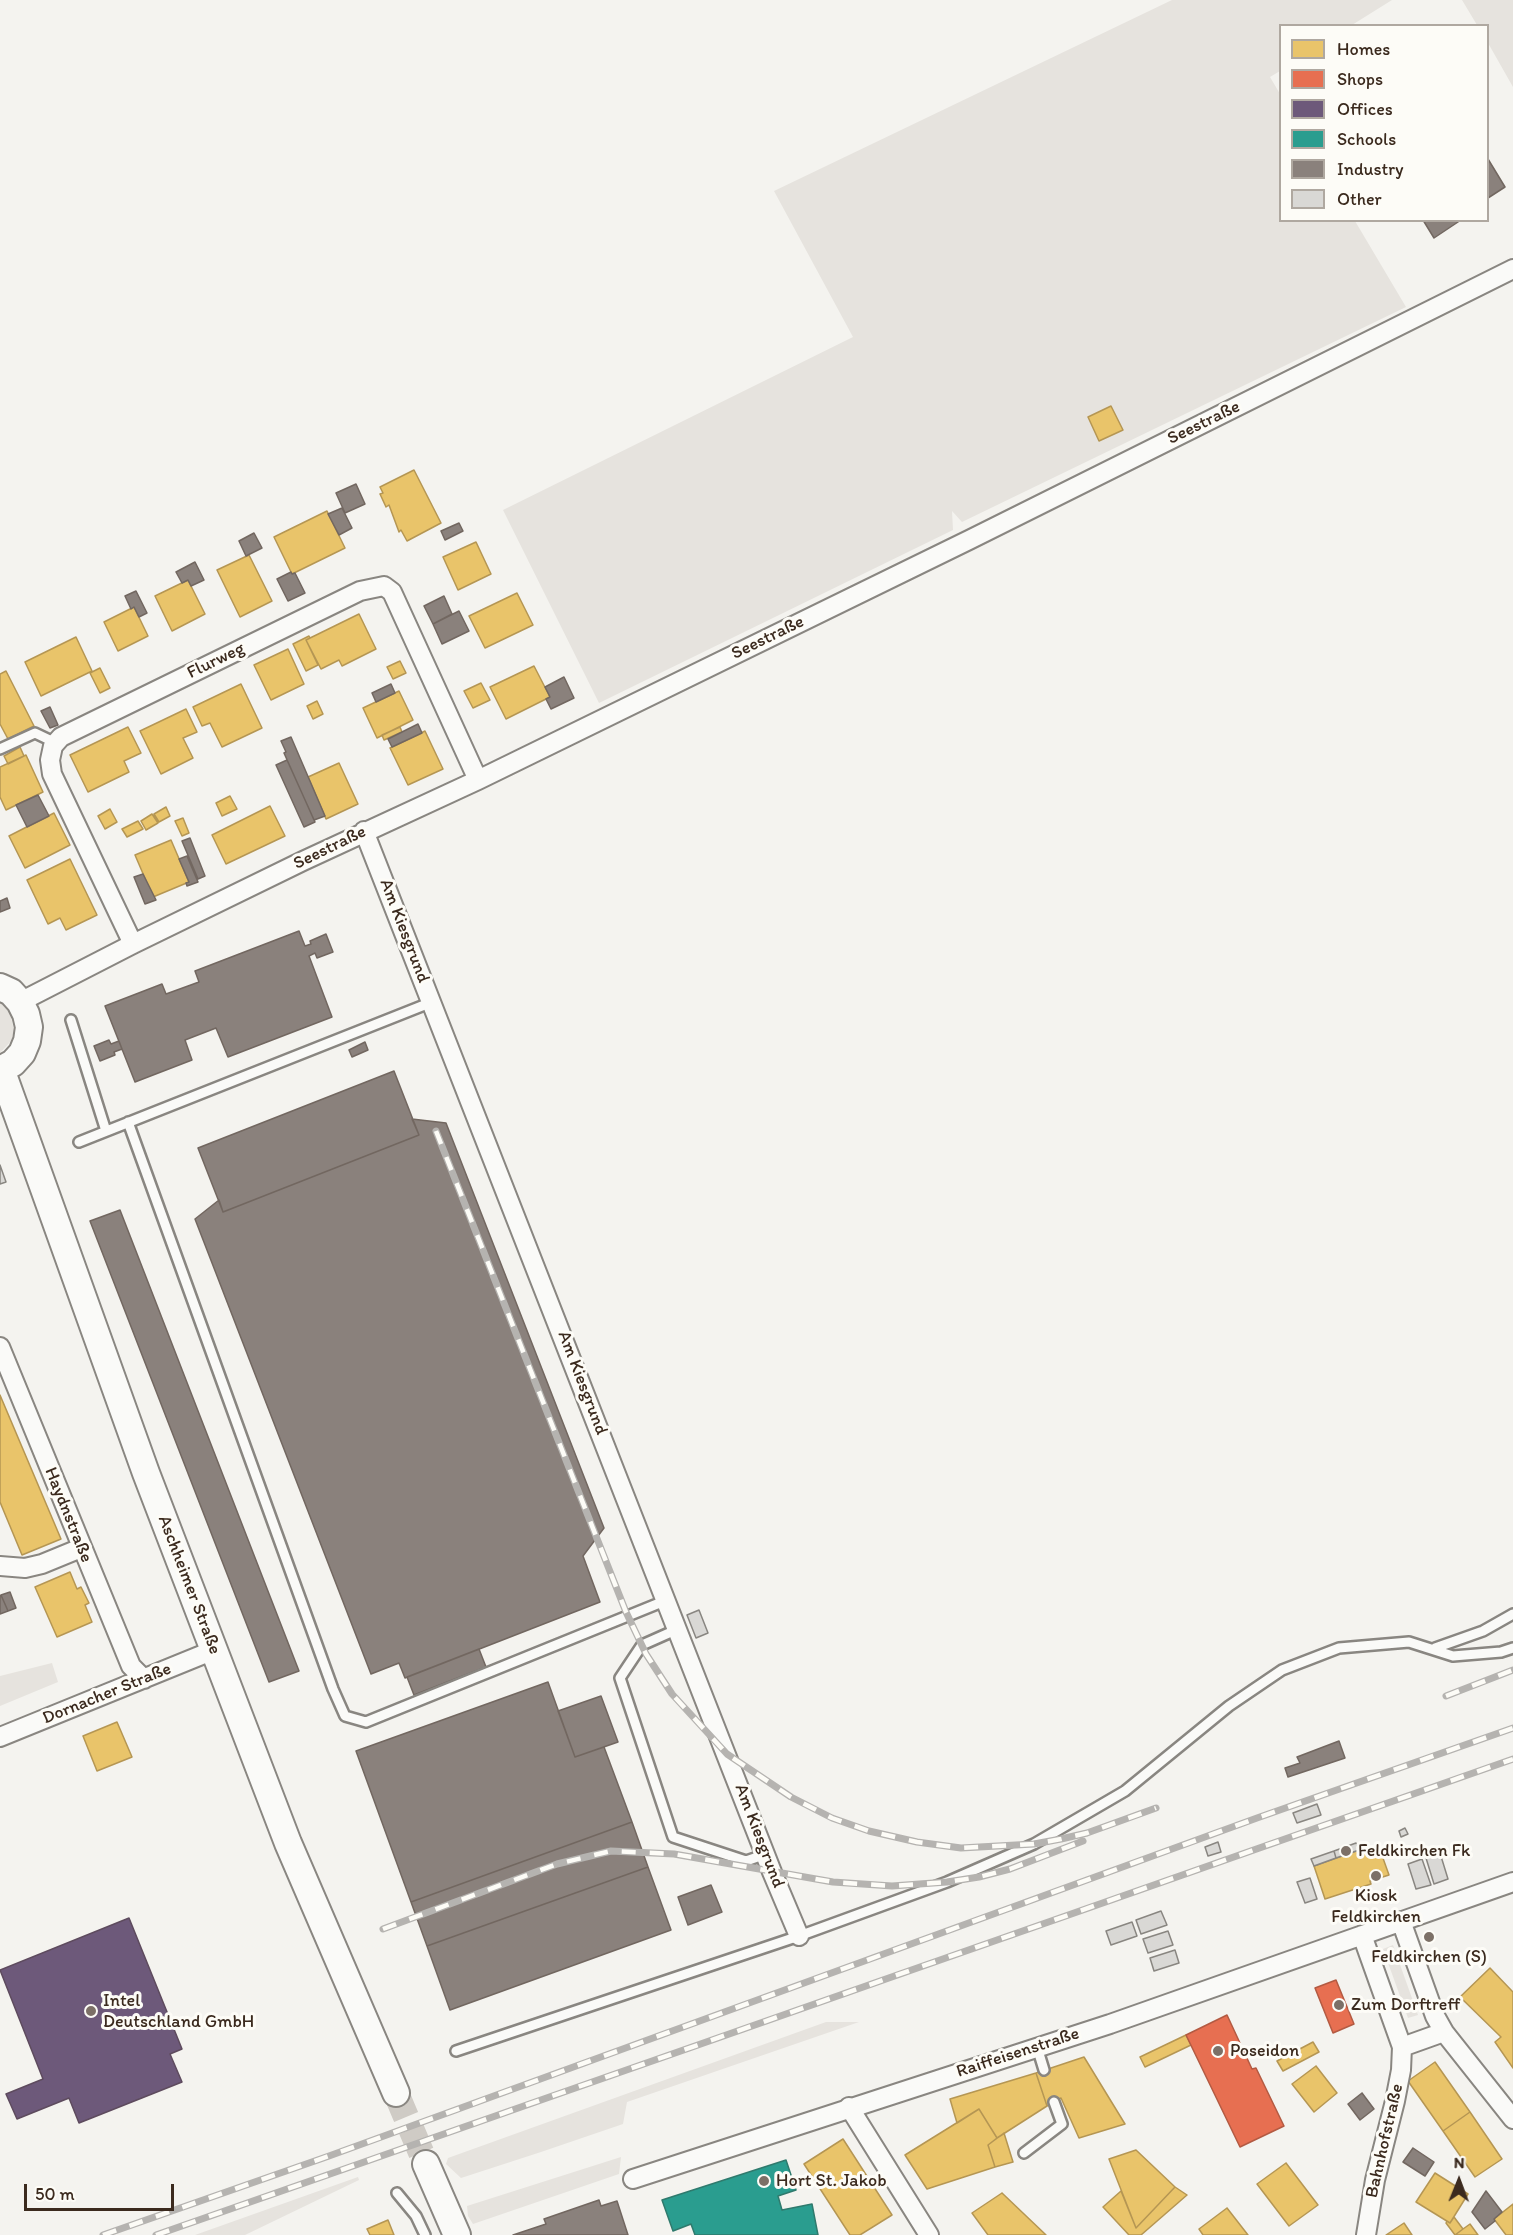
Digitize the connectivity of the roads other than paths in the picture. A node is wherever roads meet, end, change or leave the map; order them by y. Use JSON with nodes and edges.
{"nodes":[{"id":1,"x":1513,"y":269,"type":"edge"},
{"id":2,"x":56,"y":742,"type":"junction"},
{"id":3,"x":0,"y":749,"type":"edge"},
{"id":4,"x":478,"y":780,"type":"junction"},
{"id":5,"x":364,"y":831,"type":"junction"},
{"id":6,"x":133,"y":944,"type":"junction"},
{"id":7,"x":0,"y":987,"type":"edge"},
{"id":8,"x":20,"y":1002,"type":"junction"},
{"id":9,"x":432,"y":1002,"type":"junction"},
{"id":10,"x":70,"y":1020,"type":"dead end"},
{"id":11,"x":1,"y":1070,"type":"edge"},
{"id":12,"x":128,"y":1122,"type":"junction"},
{"id":13,"x":106,"y":1131,"type":"junction"},
{"id":14,"x":79,"y":1142,"type":"dead end"},
{"id":15,"x":0,"y":1347,"type":"edge"},
{"id":16,"x":81,"y":1548,"type":"junction"},
{"id":17,"x":0,"y":1566,"type":"edge"},
{"id":18,"x":667,"y":1600,"type":"junction"},
{"id":19,"x":1513,"y":1614,"type":"edge"},
{"id":20,"x":678,"y":1629,"type":"junction"},
{"id":21,"x":1435,"y":1648,"type":"junction"},
{"id":22,"x":1513,"y":1648,"type":"edge"},
{"id":23,"x":214,"y":1650,"type":"junction"},
{"id":24,"x":144,"y":1679,"type":"junction"},
{"id":25,"x":0,"y":1737,"type":"edge"},
{"id":26,"x":765,"y":1854,"type":"junction"},
{"id":27,"x":1513,"y":1882,"type":"edge"},
{"id":28,"x":1401,"y":1921,"type":"junction"},
{"id":29,"x":1362,"y":1935,"type":"junction"},
{"id":30,"x":799,"y":1936,"type":"junction"},
{"id":31,"x":1444,"y":2032,"type":"junction"},
{"id":32,"x":1037,"y":2047,"type":"junction"},
{"id":33,"x":1402,"y":2047,"type":"junction"},
{"id":34,"x":456,"y":2051,"type":"dead end"},
{"id":35,"x":1044,"y":2070,"type":"dead end"},
{"id":36,"x":396,"y":2093,"type":"tunnel mouth"},
{"id":37,"x":1054,"y":2102,"type":"dead end"},
{"id":38,"x":849,"y":2107,"type":"junction"},
{"id":39,"x":1513,"y":2119,"type":"edge"},
{"id":40,"x":1024,"y":2153,"type":"dead end"},
{"id":41,"x":426,"y":2164,"type":"tunnel mouth"},
{"id":42,"x":633,"y":2179,"type":"dead end"},
{"id":43,"x":397,"y":2193,"type":"dead end"},
{"id":44,"x":425,"y":2235,"type":"edge"},
{"id":45,"x":457,"y":2235,"type":"edge"},
{"id":46,"x":929,"y":2235,"type":"edge"},
{"id":47,"x":1366,"y":2235,"type":"edge"}],
"edges":[{"from":1,"to":4,"type":"street","name":"Seestraße"},
{"from":2,"to":3,"type":"lane"},
{"from":2,"to":4,"type":"street","name":"Flurweg"},
{"from":2,"to":6,"type":"street"},
{"from":4,"to":5,"type":"street","name":"Seestraße"},
{"from":5,"to":6,"type":"street","name":"Seestraße"},
{"from":5,"to":9,"type":"street","name":"Am Kiesgrund"},
{"from":6,"to":8,"type":"street","name":"Seestraße"},
{"from":7,"to":8,"type":"main road"},
{"from":8,"to":11,"type":"main road"},
{"from":9,"to":12,"type":"lane"},
{"from":9,"to":18,"type":"street","name":"Am Kiesgrund"},
{"from":10,"to":13,"type":"lane"},
{"from":11,"to":23,"type":"main road","name":"Aschheimer Straße"},
{"from":12,"to":13,"type":"lane"},
{"from":12,"to":18,"type":"lane"},
{"from":13,"to":14,"type":"lane"},
{"from":15,"to":16,"type":"street","name":"Haydnstraße"},
{"from":16,"to":17,"type":"street"},
{"from":16,"to":24,"type":"street","name":"Haydnstraße"},
{"from":18,"to":20,"type":"street","name":"Am Kiesgrund"},
{"from":19,"to":21,"type":"lane"},
{"from":20,"to":26,"type":"street","name":"Am Kiesgrund"},
{"from":20,"to":26,"type":"lane"},
{"from":21,"to":22,"type":"lane"},
{"from":21,"to":30,"type":"lane"},
{"from":23,"to":24,"type":"street","name":"Dornacher Straße"},
{"from":23,"to":36,"type":"main road","name":"Aschheimer Straße"},
{"from":24,"to":25,"type":"street","name":"Dornacher Straße"},
{"from":26,"to":30,"type":"street","name":"Am Kiesgrund"},
{"from":27,"to":28,"type":"street","name":"Raiffeisenstraße"},
{"from":28,"to":29,"type":"street","name":"Raiffeisenstraße"},
{"from":28,"to":31,"type":"street"},
{"from":29,"to":32,"type":"street","name":"Raiffeisenstraße"},
{"from":29,"to":33,"type":"street","name":"Bahnhofstraße"},
{"from":30,"to":34,"type":"lane"},
{"from":31,"to":33,"type":"street"},
{"from":31,"to":39,"type":"street"},
{"from":32,"to":35,"type":"lane"},
{"from":32,"to":38,"type":"street","name":"Raiffeisenstraße"},
{"from":33,"to":47,"type":"street","name":"Bahnhofstraße"},
{"from":37,"to":40,"type":"lane"},
{"from":38,"to":42,"type":"street","name":"Raiffeisenstraße"},
{"from":38,"to":46,"type":"street"},
{"from":41,"to":45,"type":"main road"},
{"from":43,"to":44,"type":"lane"}]}
